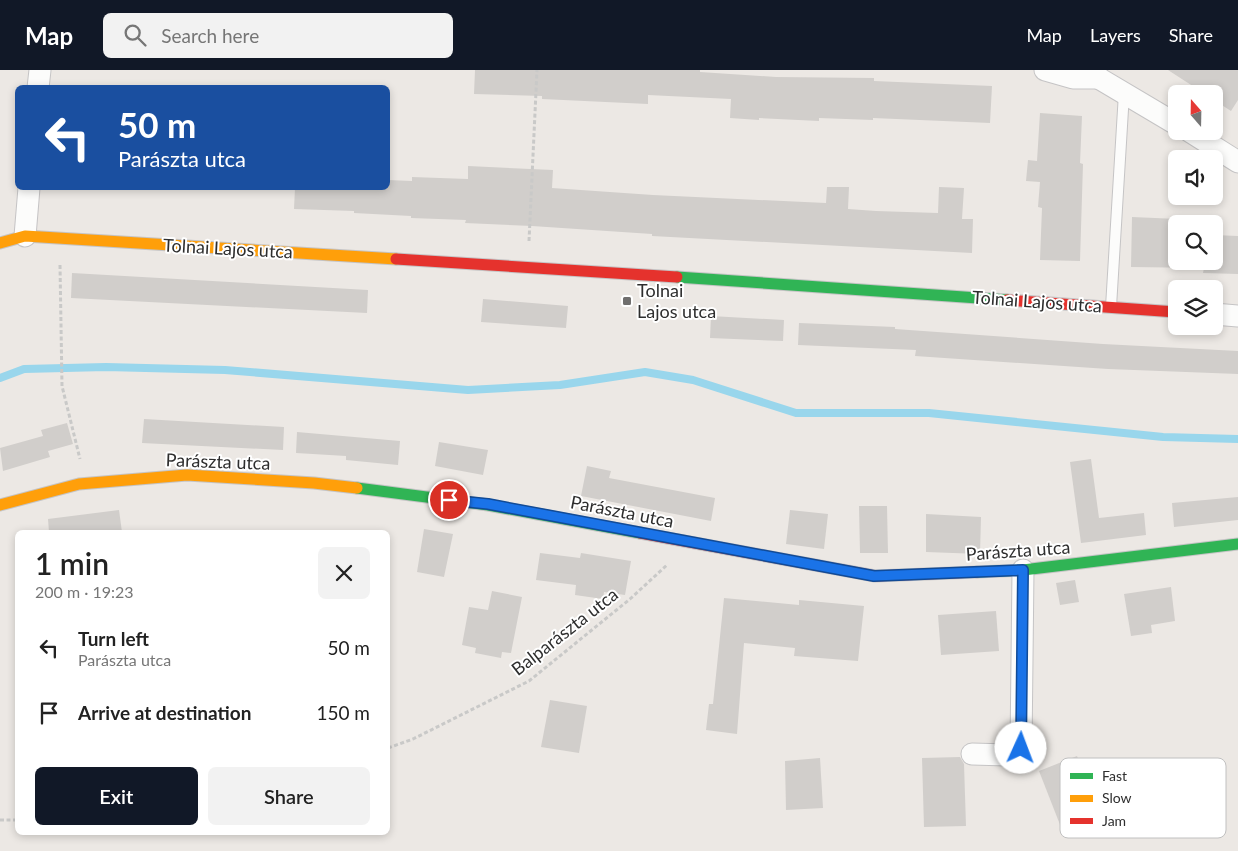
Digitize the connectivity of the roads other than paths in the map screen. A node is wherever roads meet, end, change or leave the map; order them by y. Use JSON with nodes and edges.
{"nodes":[{"id":1,"x":40,"y":70,"type":"edge"},
{"id":2,"x":1045,"y":70,"type":"edge"},
{"id":3,"x":1092,"y":74,"type":"edge"},
{"id":4,"x":38,"y":85,"type":"edge"},
{"id":5,"x":1124,"y":93,"type":"junction"},
{"id":6,"x":1168,"y":119,"type":"edge"},
{"id":7,"x":1203,"y":140,"type":"edge"},
{"id":8,"x":1238,"y":162,"type":"edge"},
{"id":9,"x":29,"y":190,"type":"edge"},
{"id":10,"x":25,"y":236,"type":"junction"},
{"id":11,"x":0,"y":243,"type":"edge"},
{"id":12,"x":1110,"y":307,"type":"junction"},
{"id":13,"x":1168,"y":311,"type":"edge"},
{"id":14,"x":1223,"y":315,"type":"edge"},
{"id":15,"x":1238,"y":316,"type":"edge"},
{"id":16,"x":0,"y":505,"type":"edge"},
{"id":17,"x":1238,"y":544,"type":"edge"},
{"id":18,"x":1023,"y":570,"type":"junction"},
{"id":19,"x":972,"y":754,"type":"dead end"}],
"edges":[{"from":1,"to":4,"type":"street"},
{"from":2,"to":3,"type":"street"},
{"from":3,"to":5,"type":"street"},
{"from":5,"to":6,"type":"street"},
{"from":5,"to":12,"type":"lane"},
{"from":7,"to":8,"type":"street"},
{"from":9,"to":10,"type":"street"},
{"from":10,"to":11,"type":"street","name":"Tolnai Lajos utca"},
{"from":10,"to":12,"type":"street","name":"Tolnai Lajos utca"},
{"from":12,"to":13,"type":"street","name":"Tolnai Lajos utca"},
{"from":14,"to":15,"type":"street"},
{"from":16,"to":18,"type":"street","name":"Parászta utca"},
{"from":17,"to":18,"type":"street","name":"Parászta utca"},
{"from":18,"to":19,"type":"street"}]}
